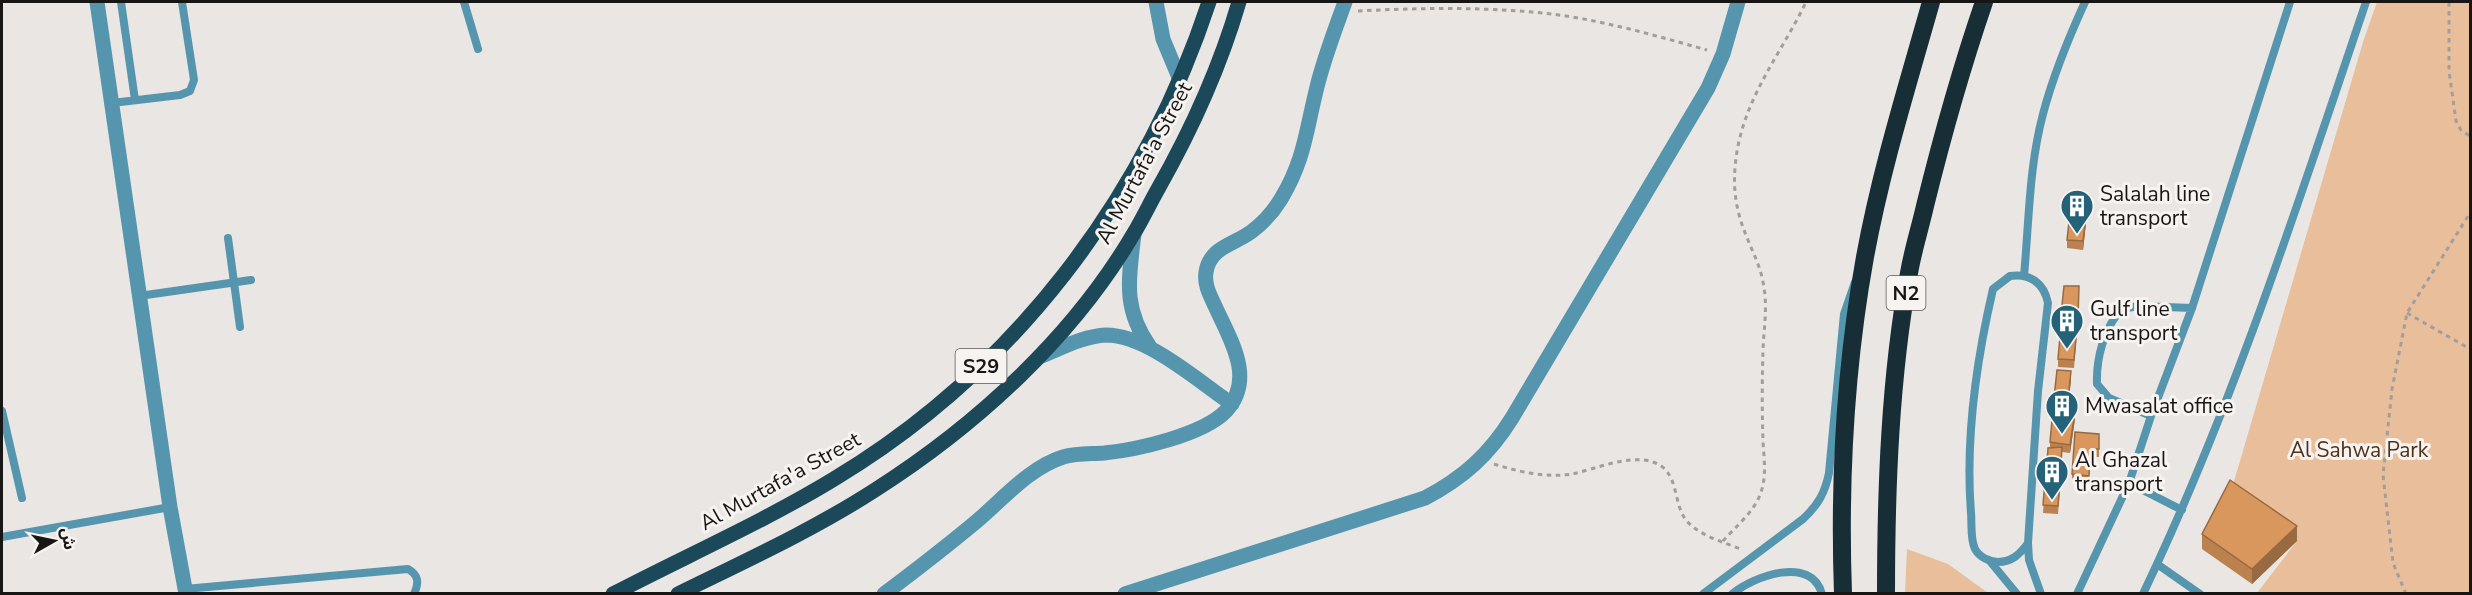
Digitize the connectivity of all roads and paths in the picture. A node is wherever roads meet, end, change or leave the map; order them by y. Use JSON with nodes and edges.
{"nodes":[{"id":1,"x":97,"y":2,"type":"edge"},
{"id":2,"x":121,"y":2,"type":"edge"},
{"id":3,"x":182,"y":2,"type":"edge"},
{"id":4,"x":464,"y":2,"type":"edge"},
{"id":5,"x":1156,"y":2,"type":"edge"},
{"id":6,"x":1209,"y":2,"type":"edge"},
{"id":7,"x":1239,"y":2,"type":"edge"},
{"id":8,"x":1738,"y":2,"type":"edge"},
{"id":9,"x":1806,"y":2,"type":"edge"},
{"id":10,"x":1932,"y":2,"type":"edge"},
{"id":11,"x":1984,"y":2,"type":"edge"},
{"id":12,"x":2085,"y":2,"type":"edge"},
{"id":13,"x":2290,"y":2,"type":"edge"},
{"id":14,"x":2366,"y":2,"type":"edge"},
{"id":15,"x":2449,"y":2,"type":"edge"},
{"id":16,"x":1343,"y":7,"type":"edge"},
{"id":17,"x":478,"y":49,"type":"dead end"},
{"id":18,"x":1723,"y":54,"type":"junction"},
{"id":19,"x":1180,"y":80,"type":"junction"},
{"id":20,"x":135,"y":100,"type":"junction"},
{"id":21,"x":112,"y":103,"type":"junction"},
{"id":22,"x":2470,"y":136,"type":"edge"},
{"id":23,"x":2470,"y":213,"type":"edge"},
{"id":24,"x":1134,"y":234,"type":"junction"},
{"id":25,"x":228,"y":238,"type":"dead end"},
{"id":26,"x":1865,"y":260,"type":"junction"},
{"id":27,"x":2024,"y":276,"type":"junction"},
{"id":28,"x":250,"y":280,"type":"dead end"},
{"id":29,"x":234,"y":283,"type":"junction"},
{"id":30,"x":139,"y":296,"type":"junction"},
{"id":31,"x":2192,"y":308,"type":"junction"},
{"id":32,"x":2407,"y":313,"type":"junction"},
{"id":33,"x":240,"y":327,"type":"dead end"},
{"id":34,"x":1150,"y":347,"type":"junction"},
{"id":35,"x":2470,"y":349,"type":"edge"},
{"id":36,"x":1039,"y":357,"type":"junction"},
{"id":37,"x":1232,"y":404,"type":"junction"},
{"id":38,"x":2,"y":411,"type":"edge"},
{"id":39,"x":2151,"y":416,"type":"junction"},
{"id":40,"x":1481,"y":460,"type":"junction"},
{"id":41,"x":2129,"y":483,"type":"junction"},
{"id":42,"x":22,"y":498,"type":"dead end"},
{"id":43,"x":170,"y":507,"type":"junction"},
{"id":44,"x":2182,"y":510,"type":"junction"},
{"id":45,"x":2,"y":537,"type":"edge"},
{"id":46,"x":1723,"y":541,"type":"junction"},
{"id":47,"x":2028,"y":543,"type":"junction"},
{"id":48,"x":1754,"y":555,"type":"junction"},
{"id":49,"x":1988,"y":560,"type":"junction"},
{"id":50,"x":2157,"y":564,"type":"junction"},
{"id":51,"x":225,"y":590,"type":"edge"},
{"id":52,"x":185,"y":591,"type":"edge"},
{"id":53,"x":414,"y":594,"type":"edge"},
{"id":54,"x":613,"y":594,"type":"edge"},
{"id":55,"x":678,"y":594,"type":"edge"},
{"id":56,"x":884,"y":594,"type":"edge"},
{"id":57,"x":1125,"y":594,"type":"edge"},
{"id":58,"x":1703,"y":594,"type":"edge"},
{"id":59,"x":1732,"y":594,"type":"edge"},
{"id":60,"x":1822,"y":594,"type":"edge"},
{"id":61,"x":1843,"y":594,"type":"edge"},
{"id":62,"x":1886,"y":594,"type":"edge"},
{"id":63,"x":2017,"y":594,"type":"edge"},
{"id":64,"x":2041,"y":594,"type":"edge"},
{"id":65,"x":2077,"y":594,"type":"edge"},
{"id":66,"x":2143,"y":594,"type":"edge"},
{"id":67,"x":2200,"y":594,"type":"edge"},
{"id":68,"x":2406,"y":594,"type":"edge"}],
"edges":[{"from":1,"to":21,"type":"street"},
{"from":2,"to":20,"type":"lane"},
{"from":3,"to":20,"type":"lane"},
{"from":4,"to":17,"type":"lane"},
{"from":5,"to":19,"type":"street"},
{"from":6,"to":19,"type":"main road","name":"Al Murtafa'a Street","number":"S29"},
{"from":7,"to":24,"type":"main road","name":"Al Murtafa'a Street","number":"S29"},
{"from":8,"to":18,"type":"street"},
{"from":9,"to":46,"type":"path"},
{"from":10,"to":26,"type":"highway","number":"N2"},
{"from":11,"to":62,"type":"highway","number":"N2"},
{"from":12,"to":27,"type":"lane"},
{"from":13,"to":31,"type":"lane"},
{"from":14,"to":44,"type":"lane"},
{"from":15,"to":22,"type":"path"},
{"from":16,"to":18,"type":"path"},
{"from":16,"to":37,"type":"street"},
{"from":18,"to":40,"type":"street"},
{"from":19,"to":54,"type":"main road","name":"Al Murtafa'a Street","number":"S29"},
{"from":20,"to":21,"type":"lane"},
{"from":21,"to":30,"type":"street"},
{"from":23,"to":32,"type":"path"},
{"from":24,"to":34,"type":"street"},
{"from":24,"to":36,"type":"main road","name":"Al Murtafa'a Street","number":"S29"},
{"from":25,"to":29,"type":"lane"},
{"from":26,"to":48,"type":"lane"},
{"from":26,"to":61,"type":"highway","number":"N2"},
{"from":27,"to":47,"type":"lane"},
{"from":27,"to":49,"type":"lane"},
{"from":28,"to":29,"type":"lane"},
{"from":29,"to":30,"type":"lane"},
{"from":29,"to":33,"type":"lane"},
{"from":30,"to":43,"type":"street"},
{"from":31,"to":39,"type":"lane"},
{"from":31,"to":39,"type":"lane"},
{"from":32,"to":35,"type":"path"},
{"from":32,"to":68,"type":"path"},
{"from":34,"to":36,"type":"street"},
{"from":34,"to":37,"type":"street"},
{"from":36,"to":55,"type":"main road","name":"Al Murtafa'a Street","number":"S29"},
{"from":37,"to":56,"type":"street"},
{"from":38,"to":42,"type":"lane"},
{"from":39,"to":41,"type":"lane"},
{"from":40,"to":46,"type":"path"},
{"from":40,"to":57,"type":"street"},
{"from":41,"to":44,"type":"lane"},
{"from":41,"to":65,"type":"lane"},
{"from":43,"to":45,"type":"lane"},
{"from":43,"to":52,"type":"street"},
{"from":44,"to":50,"type":"lane"},
{"from":46,"to":48,"type":"path"},
{"from":47,"to":49,"type":"lane"},
{"from":47,"to":64,"type":"lane"},
{"from":48,"to":58,"type":"lane"},
{"from":49,"to":63,"type":"lane"},
{"from":50,"to":66,"type":"lane"},
{"from":50,"to":67,"type":"lane"},
{"from":51,"to":52,"type":"lane"},
{"from":51,"to":53,"type":"lane"},
{"from":59,"to":60,"type":"lane"}]}
